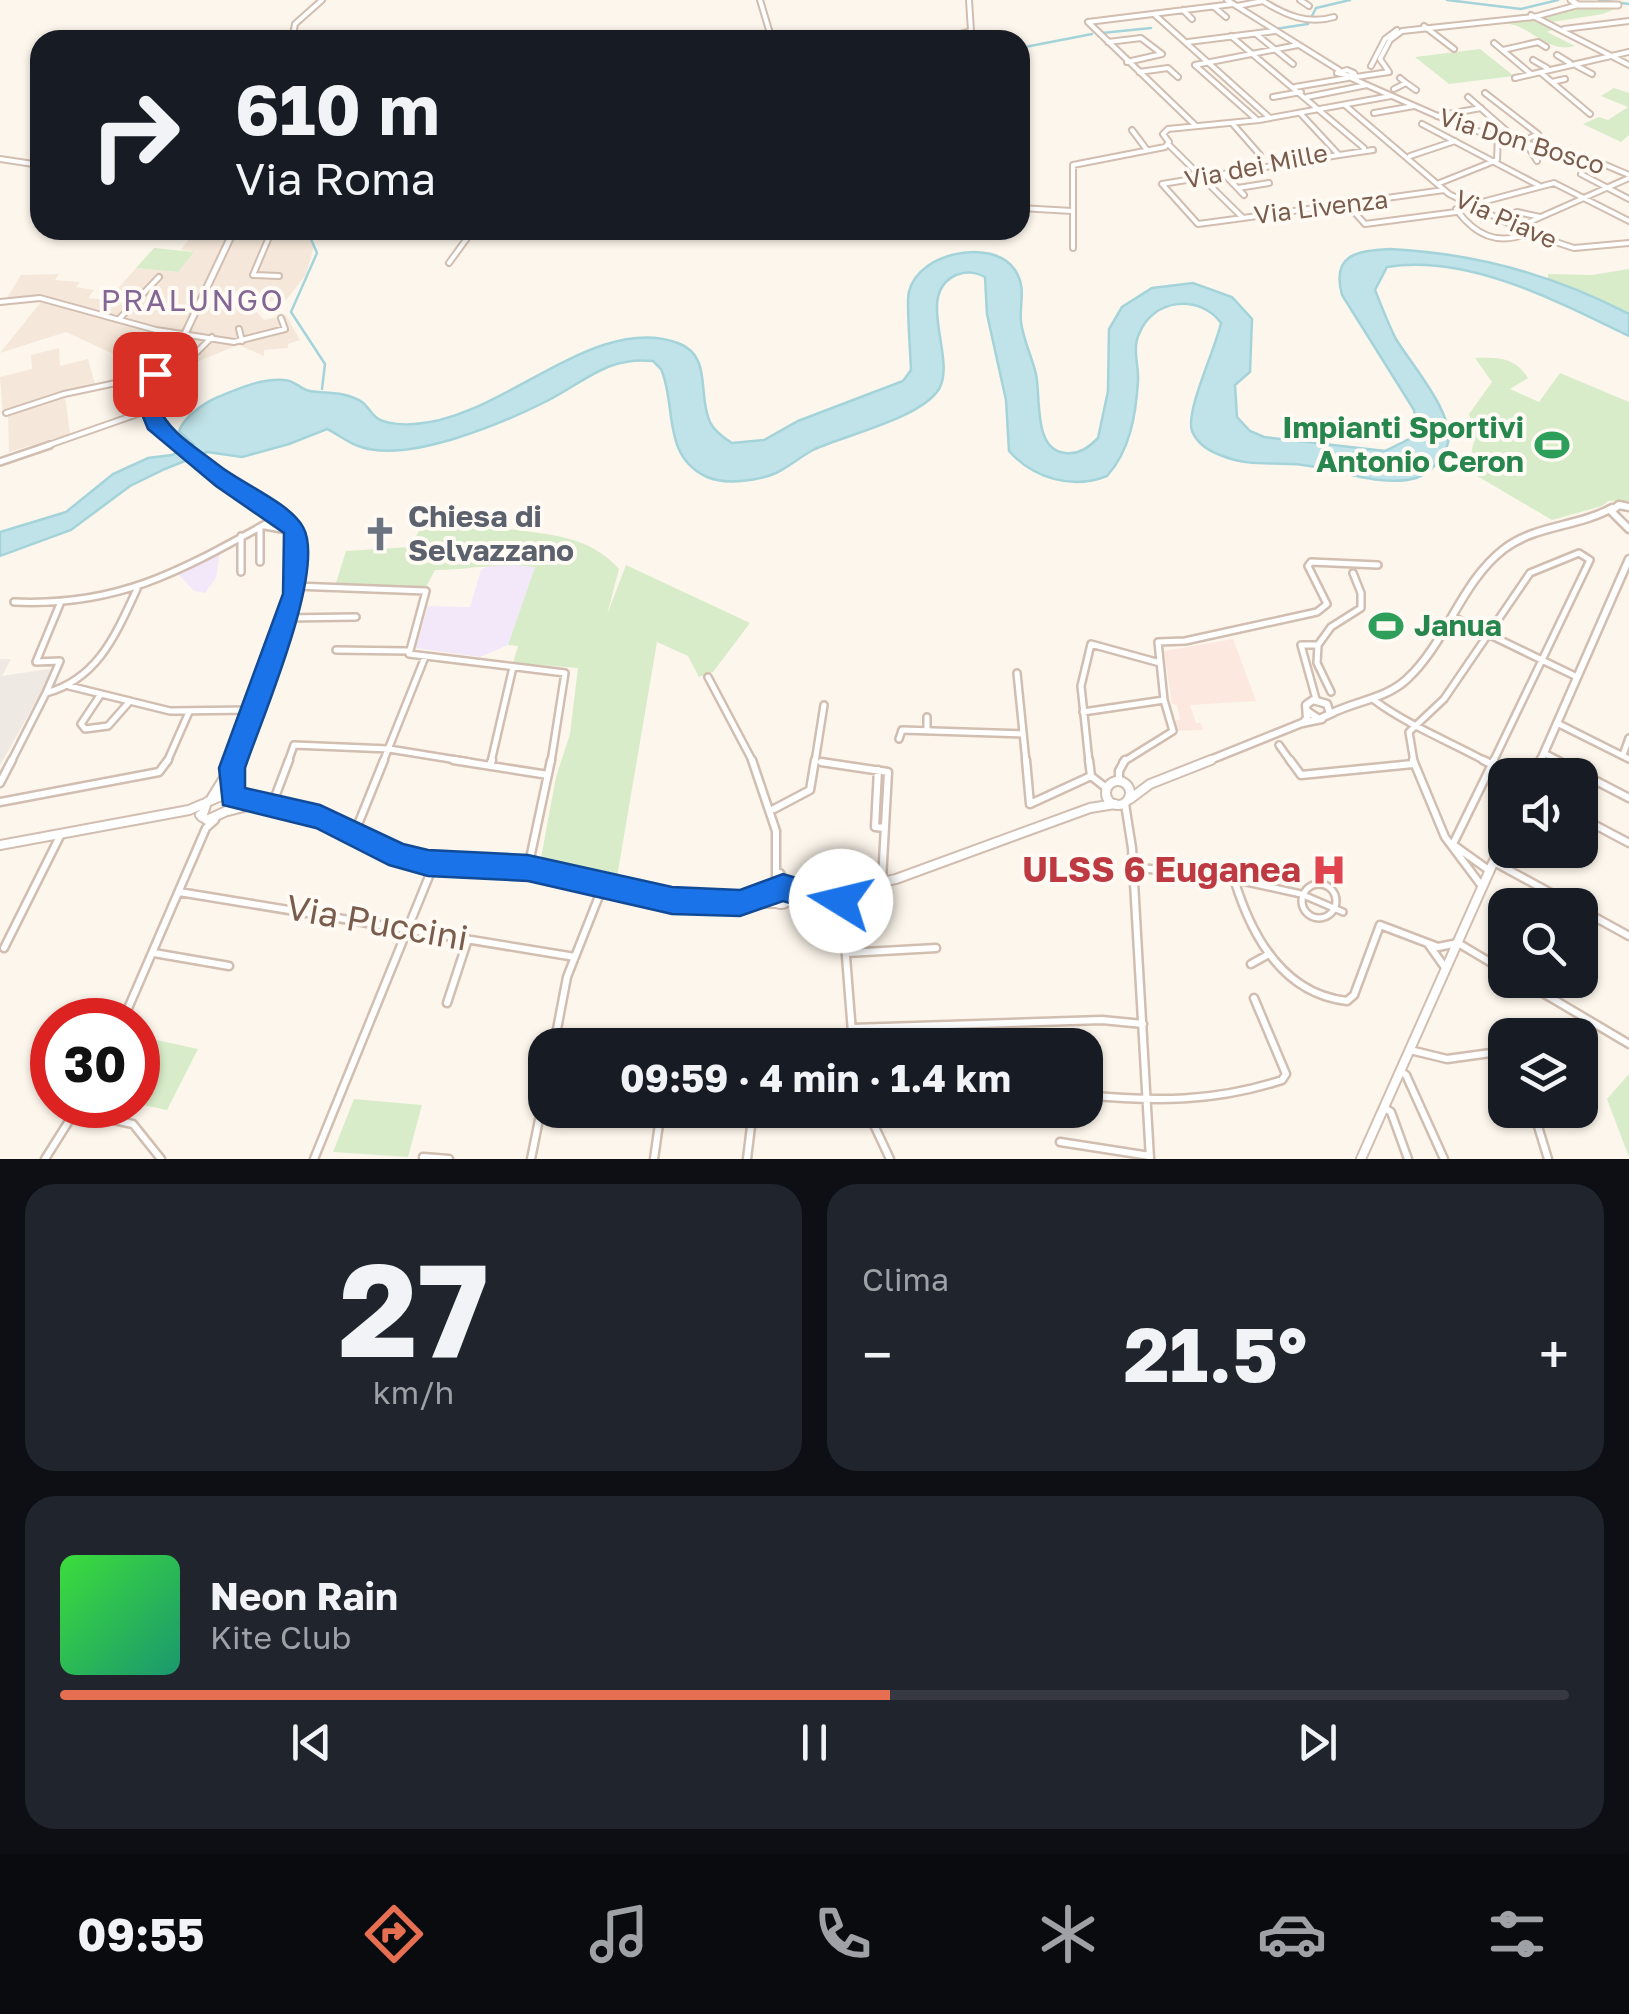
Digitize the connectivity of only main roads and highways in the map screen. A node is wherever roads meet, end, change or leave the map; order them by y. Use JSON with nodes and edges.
{"nodes":[{"id":1,"x":1569,"y":1,"type":"edge"},
{"id":2,"x":1580,"y":4,"type":"edge"},
{"id":3,"x":1629,"y":7,"type":"edge"}],
"edges":[{"from":1,"to":2,"type":"main road"},
{"from":2,"to":3,"type":"main road"}]}
